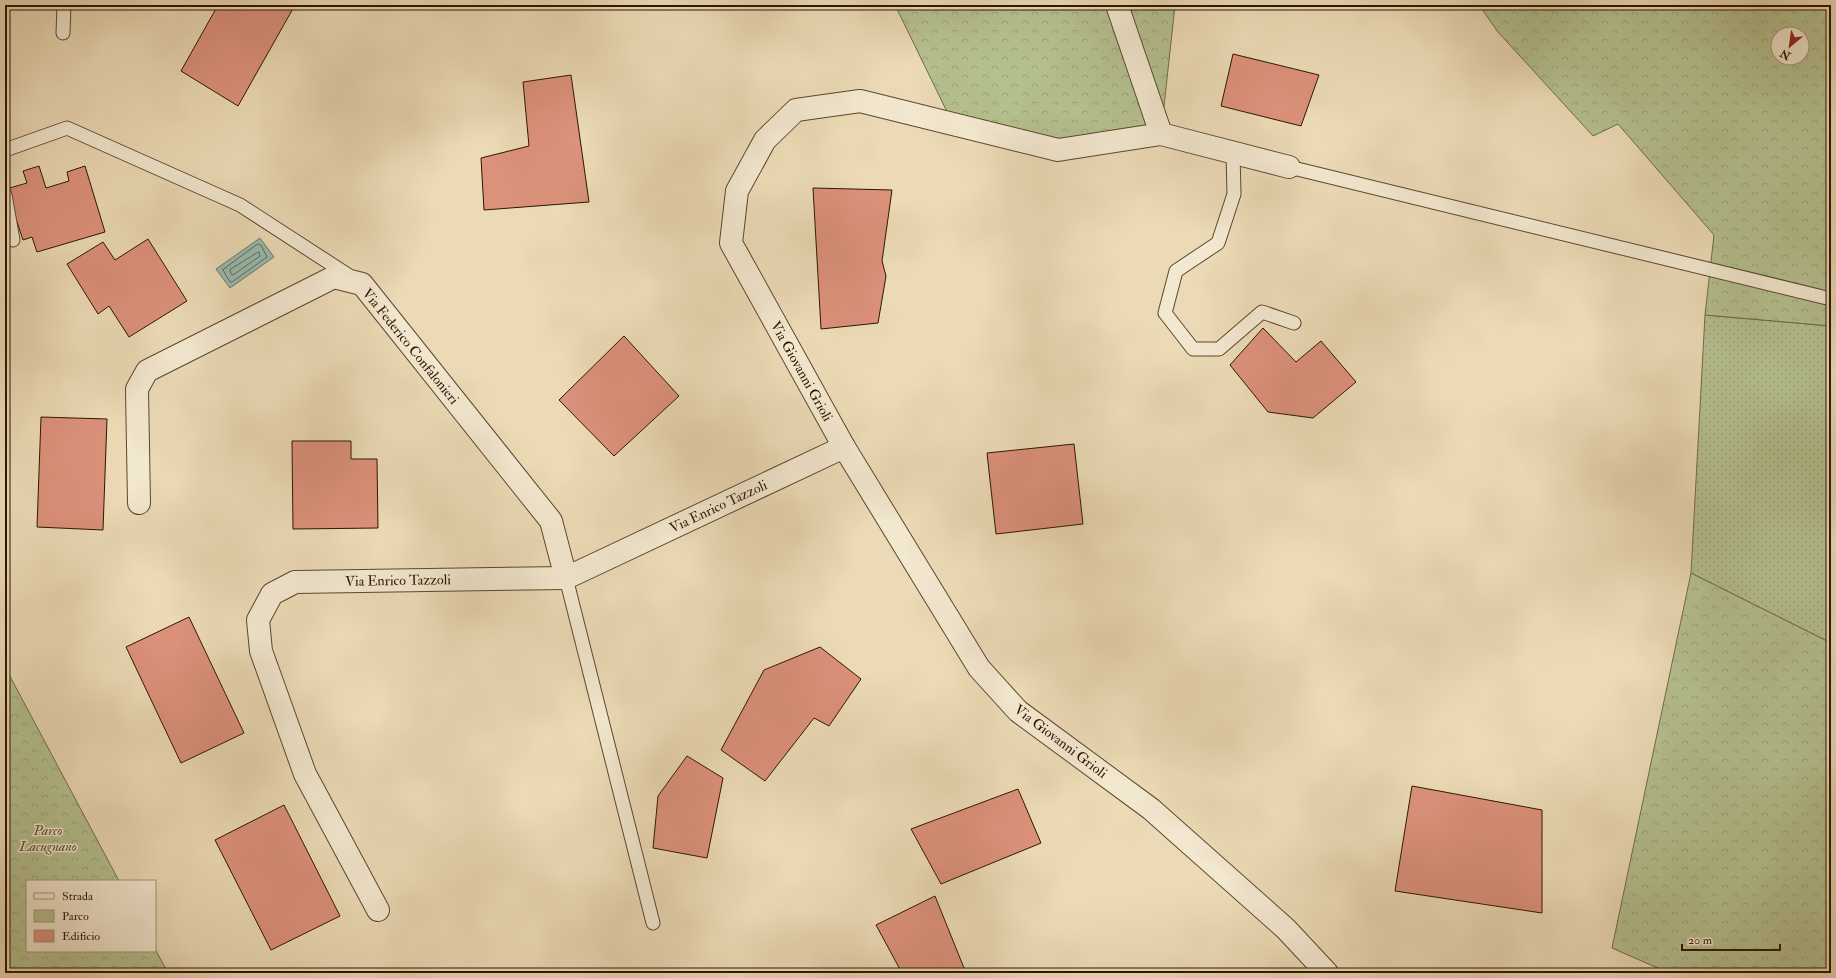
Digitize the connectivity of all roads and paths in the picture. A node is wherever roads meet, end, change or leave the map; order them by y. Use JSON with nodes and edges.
{"nodes":[{"id":1,"x":64,"y":5,"type":"edge"},
{"id":2,"x":1117,"y":5,"type":"edge"},
{"id":3,"x":63,"y":33,"type":"dead end"},
{"id":4,"x":1161,"y":134,"type":"junction"},
{"id":5,"x":5,"y":150,"type":"edge"},
{"id":6,"x":1233,"y":153,"type":"junction"},
{"id":7,"x":1288,"y":167,"type":"joint"},
{"id":8,"x":5,"y":195,"type":"edge"},
{"id":9,"x":13,"y":240,"type":"dead end"},
{"id":10,"x":362,"y":284,"type":"junction"},
{"id":11,"x":1831,"y":299,"type":"edge"},
{"id":12,"x":1294,"y":323,"type":"dead end"},
{"id":13,"x":844,"y":447,"type":"junction"},
{"id":14,"x":139,"y":503,"type":"dead end"},
{"id":15,"x":566,"y":578,"type":"junction"},
{"id":16,"x":378,"y":910,"type":"dead end"},
{"id":17,"x":653,"y":923,"type":"dead end"},
{"id":18,"x":1327,"y":973,"type":"edge"}],
"edges":[{"from":1,"to":3,"type":"lane"},
{"from":2,"to":4,"type":"street"},
{"from":4,"to":6,"type":"street"},
{"from":4,"to":13,"type":"street","name":"Via Giovanni Grioli"},
{"from":5,"to":10,"type":"lane"},
{"from":6,"to":7,"type":"street"},
{"from":6,"to":12,"type":"lane"},
{"from":7,"to":11,"type":"lane"},
{"from":8,"to":9,"type":"lane"},
{"from":10,"to":14,"type":"street","name":"Via Federico Confalonieri"},
{"from":10,"to":15,"type":"street","name":"Via Federico Confalonieri"},
{"from":13,"to":15,"type":"street","name":"Via Enrico Tazzoli"},
{"from":13,"to":18,"type":"street","name":"Via Giovanni Grioli"},
{"from":15,"to":16,"type":"street","name":"Via Enrico Tazzoli"},
{"from":15,"to":17,"type":"lane"}]}
